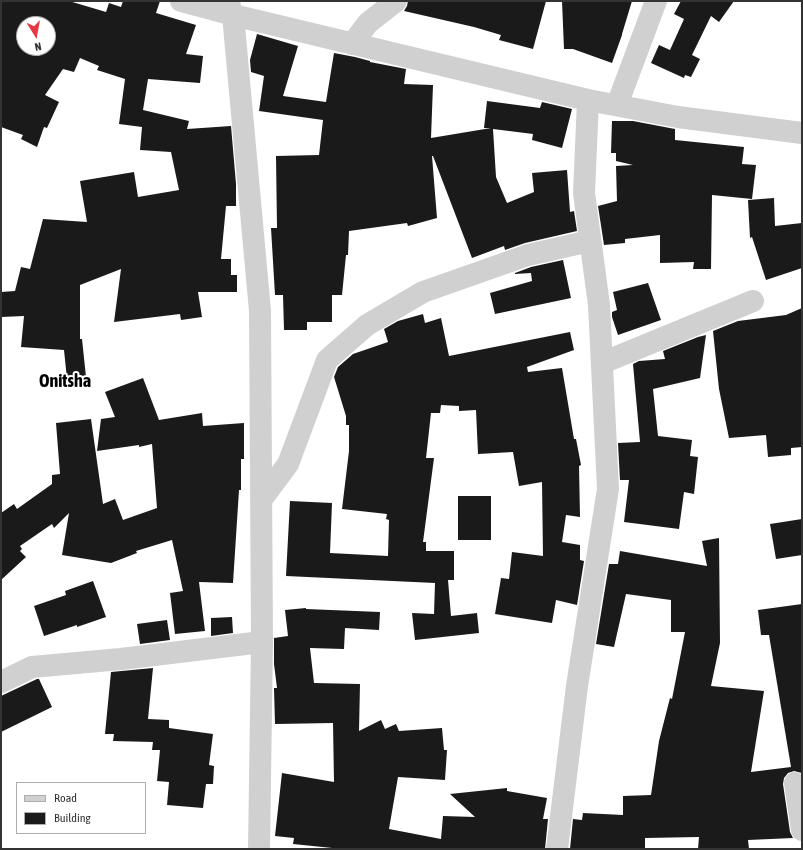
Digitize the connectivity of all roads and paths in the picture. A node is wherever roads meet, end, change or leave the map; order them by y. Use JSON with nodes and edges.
{"nodes":[{"id":1,"x":181,"y":1,"type":"edge"},
{"id":2,"x":396,"y":1,"type":"edge"},
{"id":3,"x":656,"y":1,"type":"edge"},
{"id":4,"x":230,"y":8,"type":"edge"},
{"id":5,"x":352,"y":44,"type":"junction"},
{"id":6,"x":588,"y":100,"type":"junction"},
{"id":7,"x":617,"y":105,"type":"junction"},
{"id":8,"x":802,"y":132,"type":"edge"},
{"id":9,"x":590,"y":241,"type":"junction"},
{"id":10,"x":753,"y":301,"type":"dead end"},
{"id":11,"x":602,"y":363,"type":"junction"},
{"id":12,"x":262,"y":499,"type":"junction"},
{"id":13,"x":262,"y":642,"type":"junction"},
{"id":14,"x":1,"y":682,"type":"edge"},
{"id":15,"x":795,"y":783,"type":"dead end"},
{"id":16,"x":802,"y":830,"type":"edge"},
{"id":17,"x":259,"y":849,"type":"edge"},
{"id":18,"x":557,"y":849,"type":"edge"}],
"edges":[{"from":1,"to":4,"type":"street"},
{"from":2,"to":5,"type":"street"},
{"from":3,"to":7,"type":"street"},
{"from":4,"to":5,"type":"street"},
{"from":4,"to":12,"type":"street"},
{"from":5,"to":6,"type":"street"},
{"from":6,"to":7,"type":"street"},
{"from":6,"to":9,"type":"street"},
{"from":7,"to":8,"type":"street"},
{"from":9,"to":11,"type":"street"},
{"from":9,"to":12,"type":"street"},
{"from":10,"to":11,"type":"street"},
{"from":11,"to":18,"type":"street"},
{"from":12,"to":13,"type":"street"},
{"from":13,"to":14,"type":"street"},
{"from":13,"to":17,"type":"street"},
{"from":15,"to":16,"type":"street"}]}
